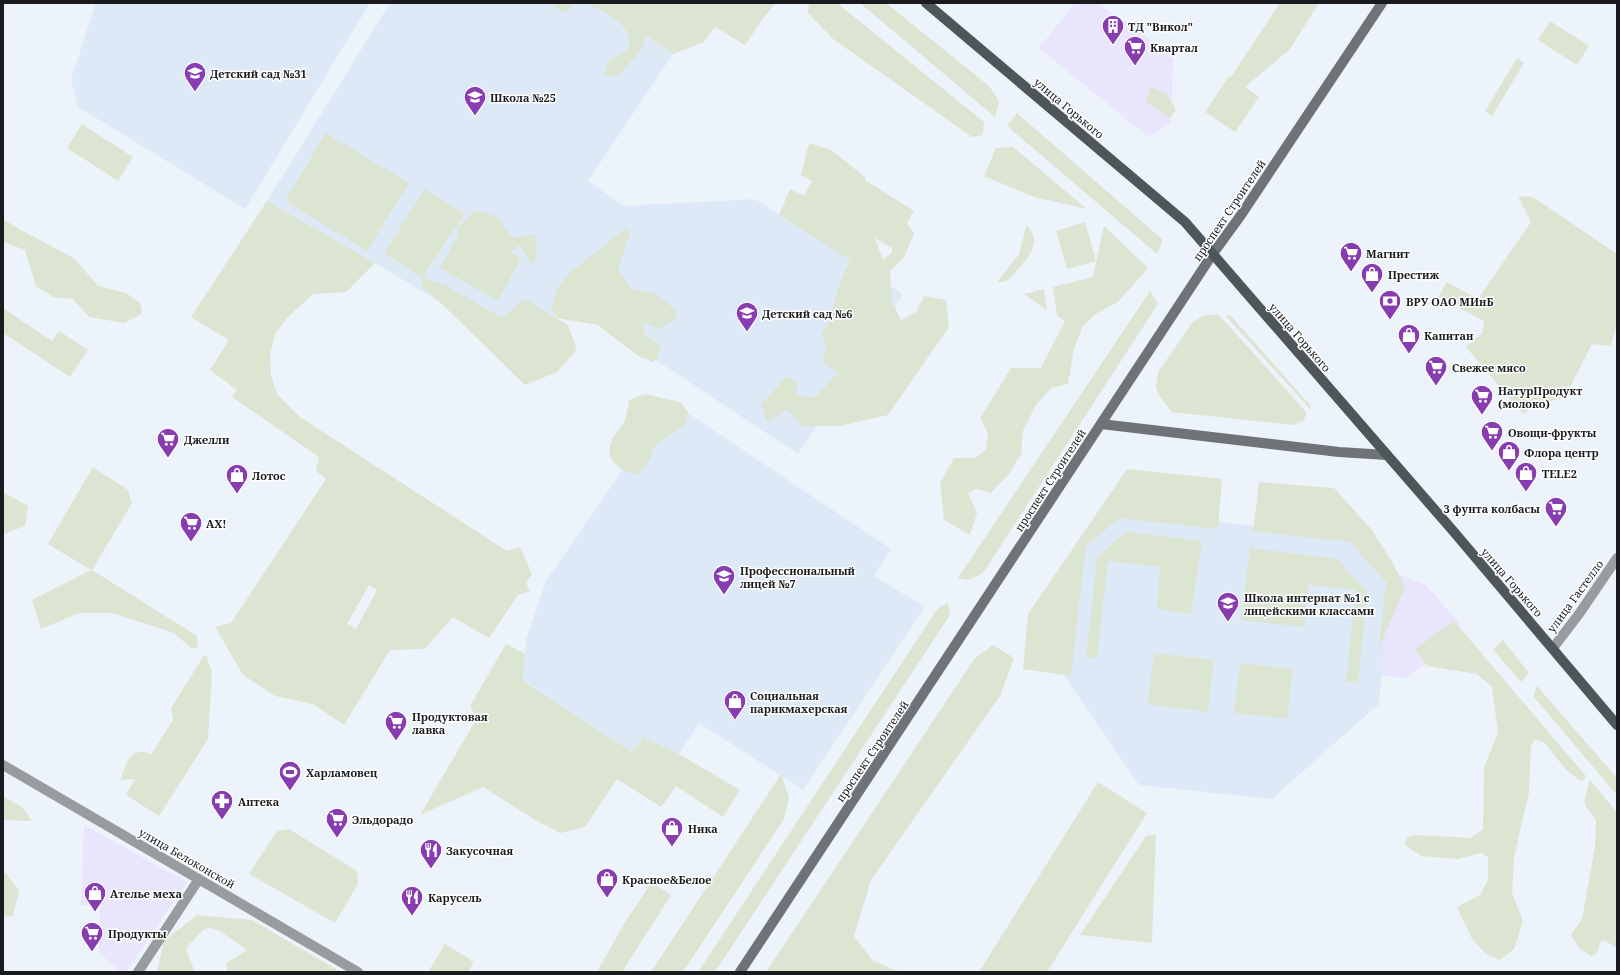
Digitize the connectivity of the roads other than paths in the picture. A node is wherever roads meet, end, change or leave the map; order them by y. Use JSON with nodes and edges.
{"nodes":[{"id":1,"x":926,"y":3,"type":"edge"},
{"id":2,"x":1382,"y":3,"type":"edge"},
{"id":3,"x":1212,"y":255,"type":"junction"},
{"id":4,"x":1101,"y":424,"type":"junction"},
{"id":5,"x":1387,"y":455,"type":"junction"},
{"id":6,"x":1617,"y":558,"type":"edge"},
{"id":7,"x":1552,"y":648,"type":"junction"},
{"id":8,"x":1617,"y":725,"type":"edge"},
{"id":9,"x":3,"y":765,"type":"edge"},
{"id":10,"x":199,"y":879,"type":"junction"},
{"id":11,"x":138,"y":972,"type":"edge"},
{"id":12,"x":358,"y":972,"type":"edge"},
{"id":13,"x":740,"y":972,"type":"edge"}],
"edges":[{"from":1,"to":3,"type":"main road","name":"улица Горького"},
{"from":2,"to":3,"type":"main road","name":"проспект Строителей"},
{"from":3,"to":4,"type":"main road","name":"проспект Строителей"},
{"from":3,"to":5,"type":"main road","name":"улица Горького"},
{"from":4,"to":5,"type":"main road"},
{"from":4,"to":13,"type":"main road","name":"проспект Строителей"},
{"from":5,"to":7,"type":"main road","name":"улица Горького"},
{"from":6,"to":7,"type":"street","name":"улица Гастелло"},
{"from":7,"to":8,"type":"main road","name":"улица Горького"},
{"from":9,"to":10,"type":"street","name":"улица Белоконской"},
{"from":10,"to":11,"type":"street"},
{"from":10,"to":12,"type":"street","name":"улица Белоконской"}]}
